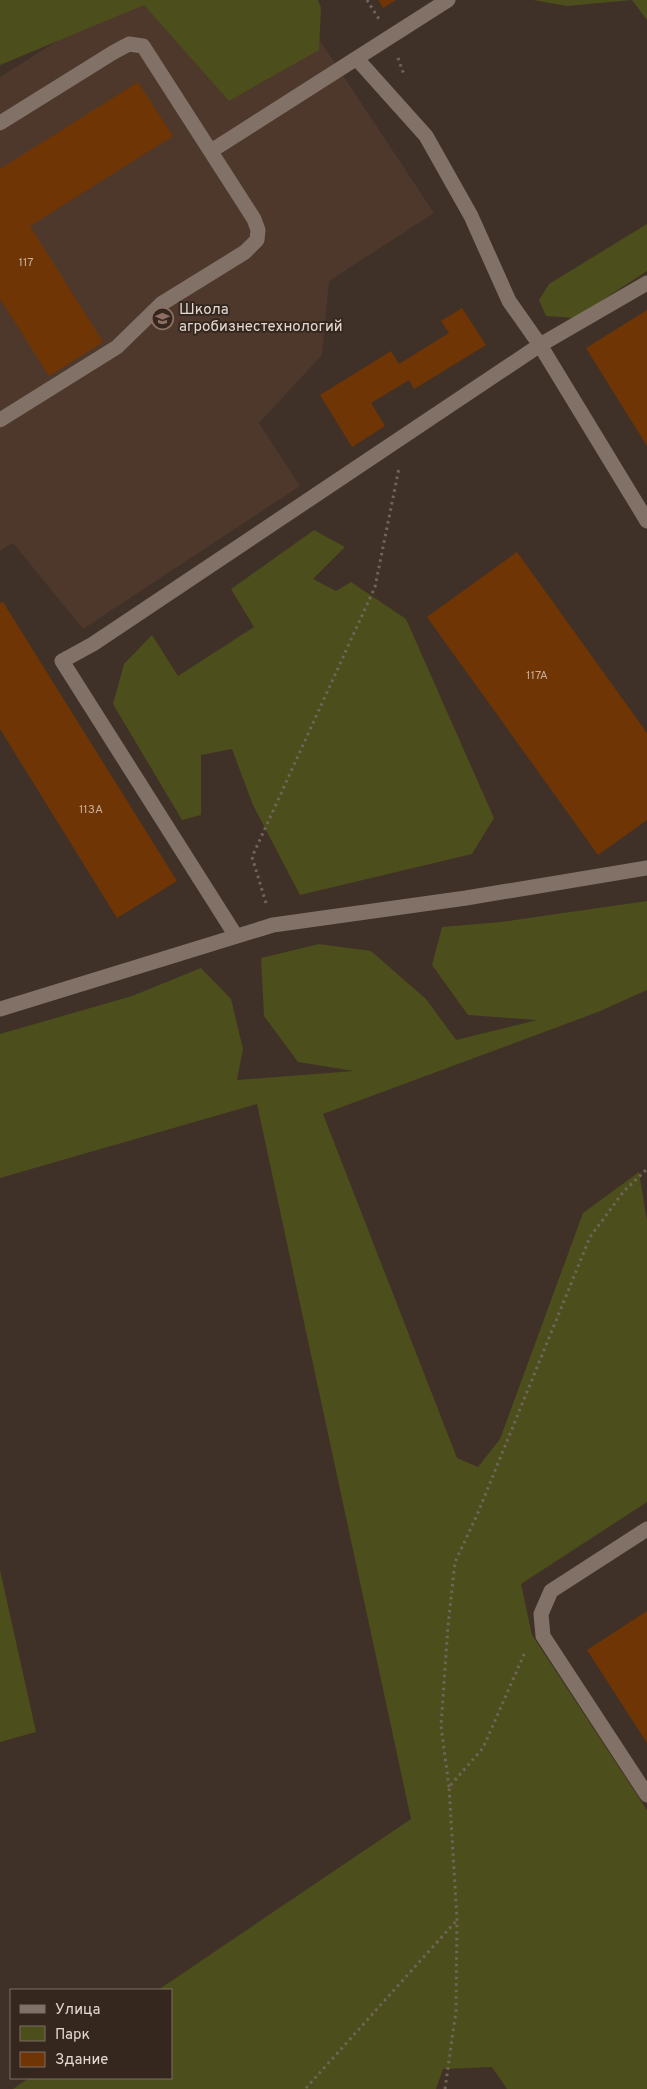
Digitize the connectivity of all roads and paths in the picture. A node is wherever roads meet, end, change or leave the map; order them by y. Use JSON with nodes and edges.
{"nodes":[{"id":1,"x":448,"y":0,"type":"edge"},
{"id":2,"x":357,"y":59,"type":"junction"},
{"id":3,"x":0,"y":123,"type":"edge"},
{"id":4,"x":211,"y":152,"type":"junction"},
{"id":5,"x":647,"y":283,"type":"edge"},
{"id":6,"x":540,"y":345,"type":"junction"},
{"id":7,"x":0,"y":420,"type":"edge"},
{"id":8,"x":405,"y":437,"type":"junction"},
{"id":9,"x":647,"y":521,"type":"edge"},
{"id":10,"x":647,"y":868,"type":"edge"},
{"id":11,"x":273,"y":925,"type":"junction"},
{"id":12,"x":236,"y":936,"type":"junction"},
{"id":13,"x":0,"y":1009,"type":"edge"},
{"id":14,"x":647,"y":1169,"type":"edge"},
{"id":15,"x":647,"y":1529,"type":"edge"},
{"id":16,"x":540,"y":1614,"type":"junction"},
{"id":17,"x":449,"y":1787,"type":"junction"},
{"id":18,"x":647,"y":1796,"type":"edge"},
{"id":19,"x":457,"y":1919,"type":"junction"},
{"id":20,"x":306,"y":2088,"type":"edge"},
{"id":21,"x":444,"y":2089,"type":"edge"}],
"edges":[{"from":1,"to":2,"type":"lane"},
{"from":2,"to":4,"type":"lane"},
{"from":2,"to":6,"type":"lane"},
{"from":3,"to":4,"type":"lane"},
{"from":4,"to":7,"type":"lane"},
{"from":5,"to":6,"type":"lane"},
{"from":6,"to":8,"type":"lane"},
{"from":6,"to":9,"type":"lane"},
{"from":8,"to":11,"type":"path"},
{"from":8,"to":12,"type":"lane"},
{"from":10,"to":11,"type":"lane"},
{"from":11,"to":12,"type":"lane"},
{"from":12,"to":13,"type":"lane"},
{"from":14,"to":17,"type":"path"},
{"from":15,"to":16,"type":"lane"},
{"from":16,"to":17,"type":"path"},
{"from":16,"to":18,"type":"lane"},
{"from":17,"to":19,"type":"path"},
{"from":19,"to":20,"type":"path"},
{"from":19,"to":21,"type":"path"}]}
